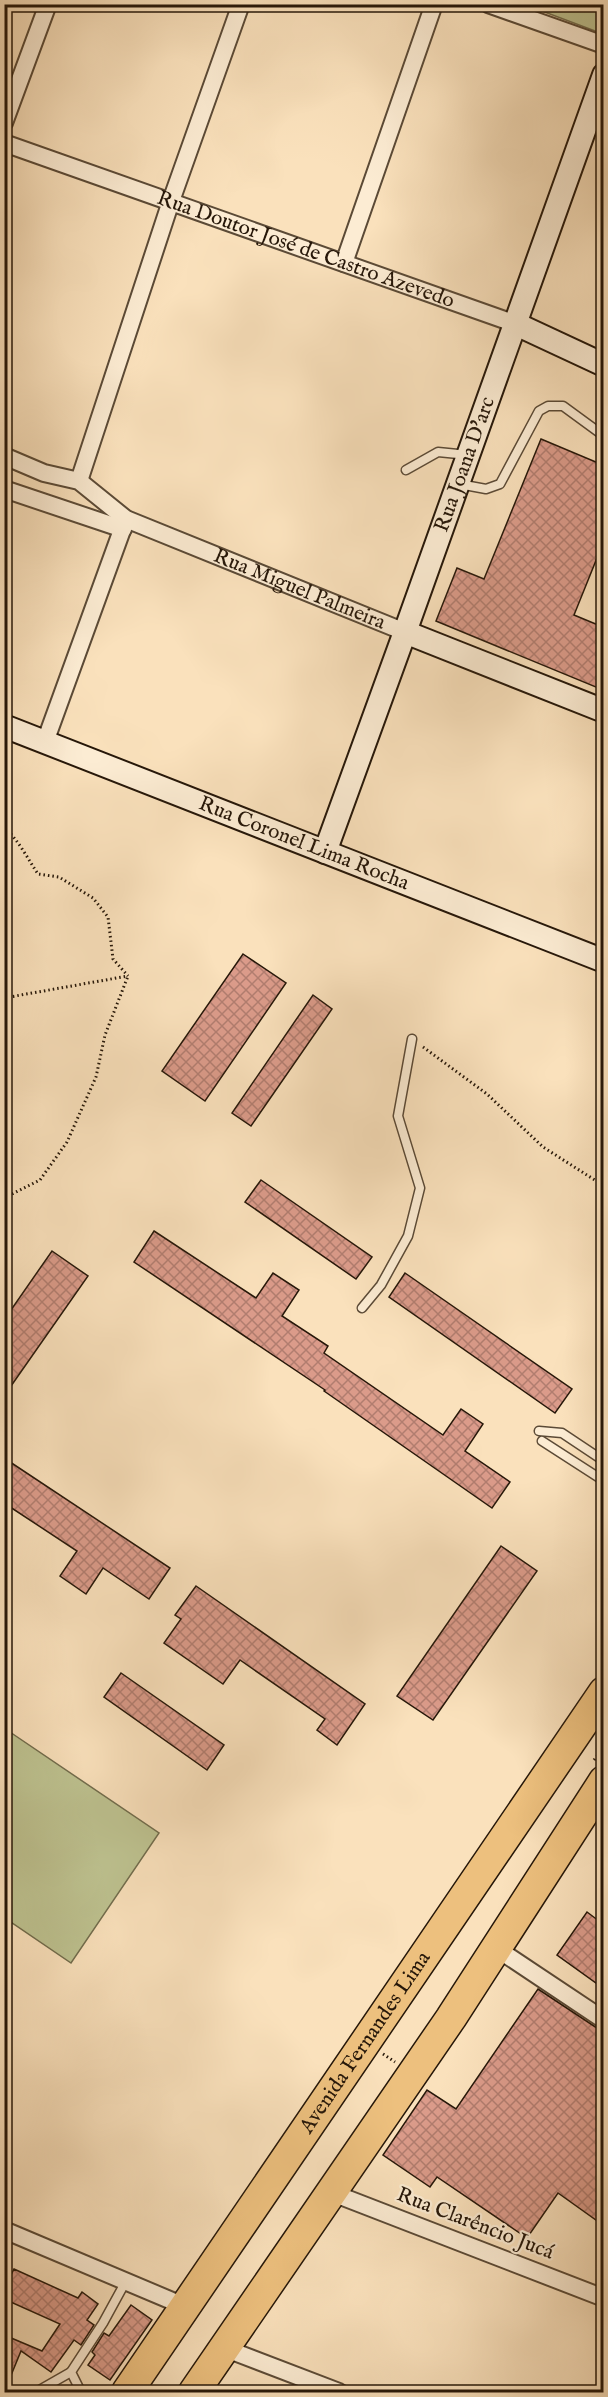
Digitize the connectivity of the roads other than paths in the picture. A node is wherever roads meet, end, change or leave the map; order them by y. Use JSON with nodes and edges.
{"nodes":[{"id":1,"x":48,"y":4,"type":"edge"},
{"id":2,"x":241,"y":4,"type":"edge"},
{"id":3,"x":434,"y":4,"type":"edge"},
{"id":4,"x":488,"y":4,"type":"edge"},
{"id":5,"x":603,"y":45,"type":"edge"},
{"id":6,"x":603,"y":75,"type":"edge"},
{"id":7,"x":4,"y":123,"type":"edge"},
{"id":8,"x":4,"y":143,"type":"edge"},
{"id":9,"x":171,"y":201,"type":"junction"},
{"id":10,"x":344,"y":262,"type":"junction"},
{"id":11,"x":516,"y":324,"type":"junction"},
{"id":12,"x":603,"y":365,"type":"edge"},
{"id":13,"x":603,"y":436,"type":"edge"},
{"id":14,"x":4,"y":456,"type":"edge"},
{"id":15,"x":469,"y":456,"type":"junction"},
{"id":16,"x":406,"y":470,"type":"dead end"},
{"id":17,"x":79,"y":481,"type":"junction"},
{"id":18,"x":459,"y":483,"type":"junction"},
{"id":19,"x":4,"y":489,"type":"edge"},
{"id":20,"x":124,"y":524,"type":"junction"},
{"id":21,"x":405,"y":632,"type":"junction"},
{"id":22,"x":603,"y":711,"type":"edge"},
{"id":23,"x":4,"y":726,"type":"edge"},
{"id":24,"x":45,"y":742,"type":"junction"},
{"id":25,"x":325,"y":852,"type":"junction"},
{"id":26,"x":603,"y":961,"type":"edge"},
{"id":27,"x":412,"y":1039,"type":"road end"},
{"id":28,"x":362,"y":1308,"type":"dead end"},
{"id":29,"x":539,"y":1431,"type":"dead end"},
{"id":30,"x":542,"y":1441,"type":"dead end"},
{"id":31,"x":603,"y":1461,"type":"edge"},
{"id":32,"x":603,"y":1481,"type":"edge"},
{"id":33,"x":603,"y":1692,"type":"edge"},
{"id":34,"x":601,"y":1789,"type":"edge"},
{"id":35,"x":496,"y":1948,"type":"junction"},
{"id":36,"x":603,"y":2020,"type":"edge"},
{"id":37,"x":330,"y":2192,"type":"junction"},
{"id":38,"x":4,"y":2230,"type":"edge"},
{"id":39,"x":126,"y":2281,"type":"junction"},
{"id":40,"x":603,"y":2298,"type":"edge"},
{"id":41,"x":184,"y":2306,"type":"junction"},
{"id":42,"x":224,"y":2348,"type":"junction"},
{"id":43,"x":71,"y":2372,"type":"junction"},
{"id":44,"x":36,"y":2392,"type":"edge"},
{"id":45,"x":81,"y":2392,"type":"edge"},
{"id":46,"x":127,"y":2392,"type":"edge"},
{"id":47,"x":194,"y":2392,"type":"edge"},
{"id":48,"x":339,"y":2392,"type":"edge"}],
"edges":[{"from":1,"to":7,"type":"street"},
{"from":2,"to":9,"type":"street"},
{"from":3,"to":10,"type":"street"},
{"from":4,"to":5,"type":"street"},
{"from":6,"to":11,"type":"street","name":"Rua Joana D'arc"},
{"from":8,"to":9,"type":"street","name":"Rua Doutor José de Castro Azevedo"},
{"from":9,"to":10,"type":"street","name":"Rua Doutor José de Castro Azevedo"},
{"from":9,"to":17,"type":"street"},
{"from":10,"to":11,"type":"street","name":"Rua Doutor José de Castro Azevedo"},
{"from":11,"to":12,"type":"street","name":"Rua Doutor José de Castro Azevedo"},
{"from":11,"to":15,"type":"street","name":"Rua Joana D'arc"},
{"from":13,"to":18,"type":"lane"},
{"from":14,"to":17,"type":"street","name":"Rua Miguel Palmeira"},
{"from":15,"to":16,"type":"lane"},
{"from":15,"to":18,"type":"street","name":"Rua Joana D'arc"},
{"from":17,"to":20,"type":"street","name":"Rua Miguel Palmeira"},
{"from":18,"to":21,"type":"street","name":"Rua Joana D'arc"},
{"from":19,"to":20,"type":"street","name":"Rua Miguel Palmeira"},
{"from":20,"to":21,"type":"street","name":"Rua Miguel Palmeira"},
{"from":20,"to":24,"type":"street"},
{"from":21,"to":22,"type":"street","name":"Rua Miguel Palmeira"},
{"from":21,"to":25,"type":"street","name":"Rua Joana D'arc"},
{"from":23,"to":24,"type":"street","name":"Rua Coronel Lima Rocha"},
{"from":24,"to":25,"type":"street","name":"Rua Coronel Lima Rocha"},
{"from":25,"to":26,"type":"street","name":"Rua Coronel Lima Rocha"},
{"from":27,"to":28,"type":"lane"},
{"from":29,"to":31,"type":"lane"},
{"from":30,"to":32,"type":"lane"},
{"from":33,"to":41,"type":"highway","name":"Avenida Fernandes Lima"},
{"from":34,"to":35,"type":"highway"},
{"from":35,"to":36,"type":"street"},
{"from":35,"to":37,"type":"highway"},
{"from":37,"to":40,"type":"street","name":"Rua Clarêncio Jucá"},
{"from":37,"to":42,"type":"highway"},
{"from":38,"to":39,"type":"street"},
{"from":39,"to":41,"type":"street"},
{"from":39,"to":43,"type":"lane"},
{"from":41,"to":46,"type":"highway","name":"Avenida Fernandes Lima"},
{"from":42,"to":47,"type":"highway"},
{"from":42,"to":48,"type":"street"},
{"from":43,"to":44,"type":"lane"},
{"from":43,"to":45,"type":"lane"}]}
